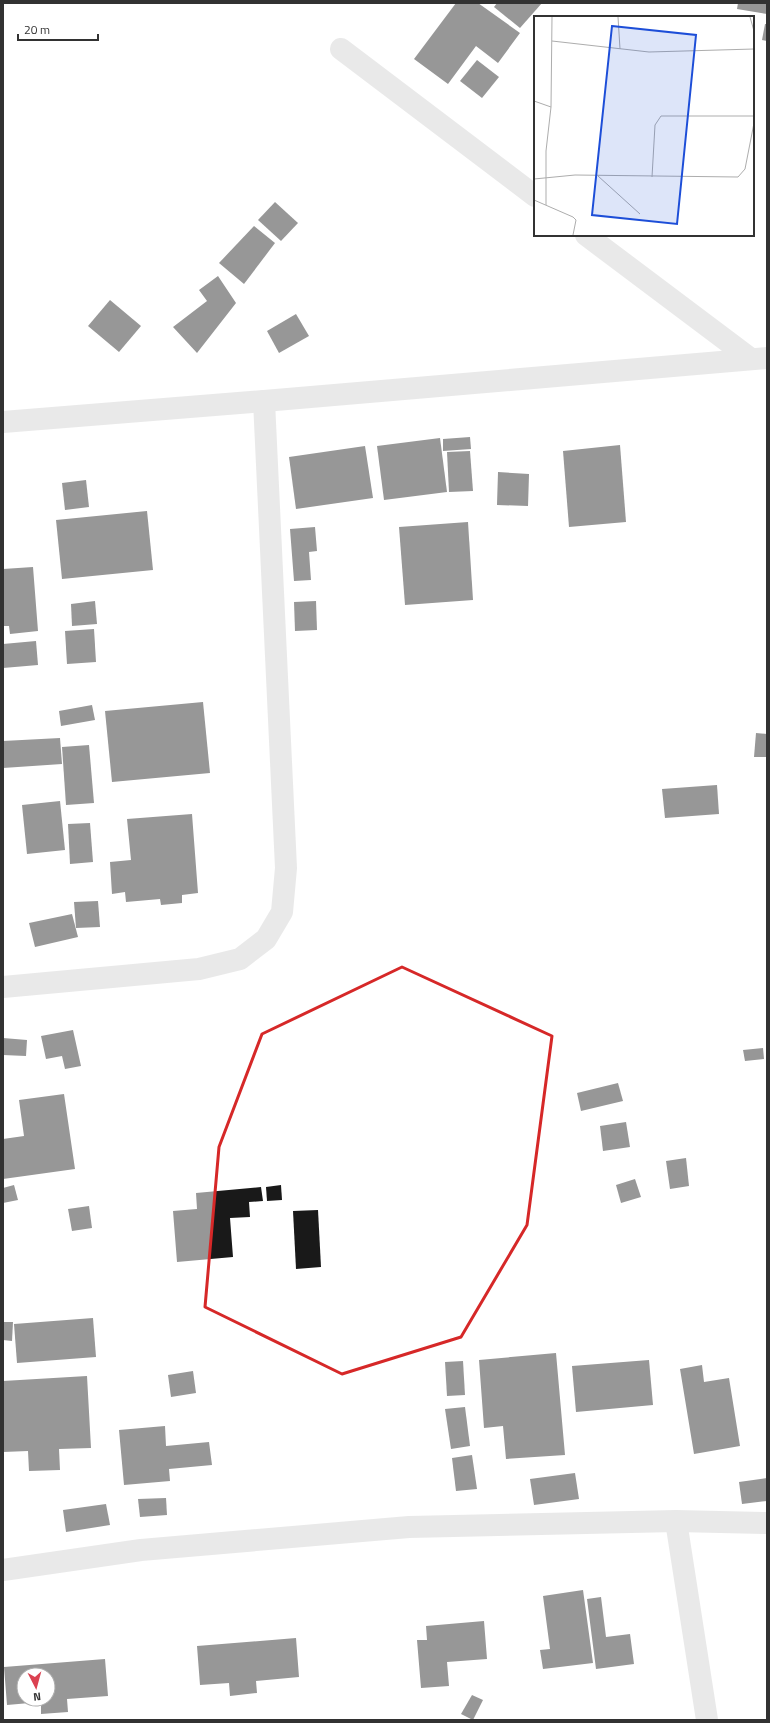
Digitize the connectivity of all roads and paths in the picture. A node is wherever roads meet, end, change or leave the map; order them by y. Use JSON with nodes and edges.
{"nodes":[{"id":1,"x":341,"y":49,"type":"dead end"},
{"id":2,"x":534,"y":195,"type":"edge"},
{"id":3,"x":587,"y":236,"type":"edge"},
{"id":4,"x":759,"y":358,"type":"edge"},
{"id":5,"x":264,"y":402,"type":"junction"},
{"id":6,"x":3,"y":422,"type":"edge"},
{"id":7,"x":3,"y":987,"type":"edge"},
{"id":8,"x":676,"y":1521,"type":"junction"},
{"id":9,"x":767,"y":1523,"type":"edge"},
{"id":10,"x":3,"y":1570,"type":"edge"},
{"id":11,"x":707,"y":1720,"type":"edge"}],
"edges":[{"from":1,"to":2,"type":"street"},
{"from":3,"to":4,"type":"street"},
{"from":4,"to":5,"type":"street"},
{"from":5,"to":6,"type":"street"},
{"from":5,"to":7,"type":"street"},
{"from":8,"to":9,"type":"street"},
{"from":8,"to":10,"type":"street"},
{"from":8,"to":11,"type":"street"}]}
